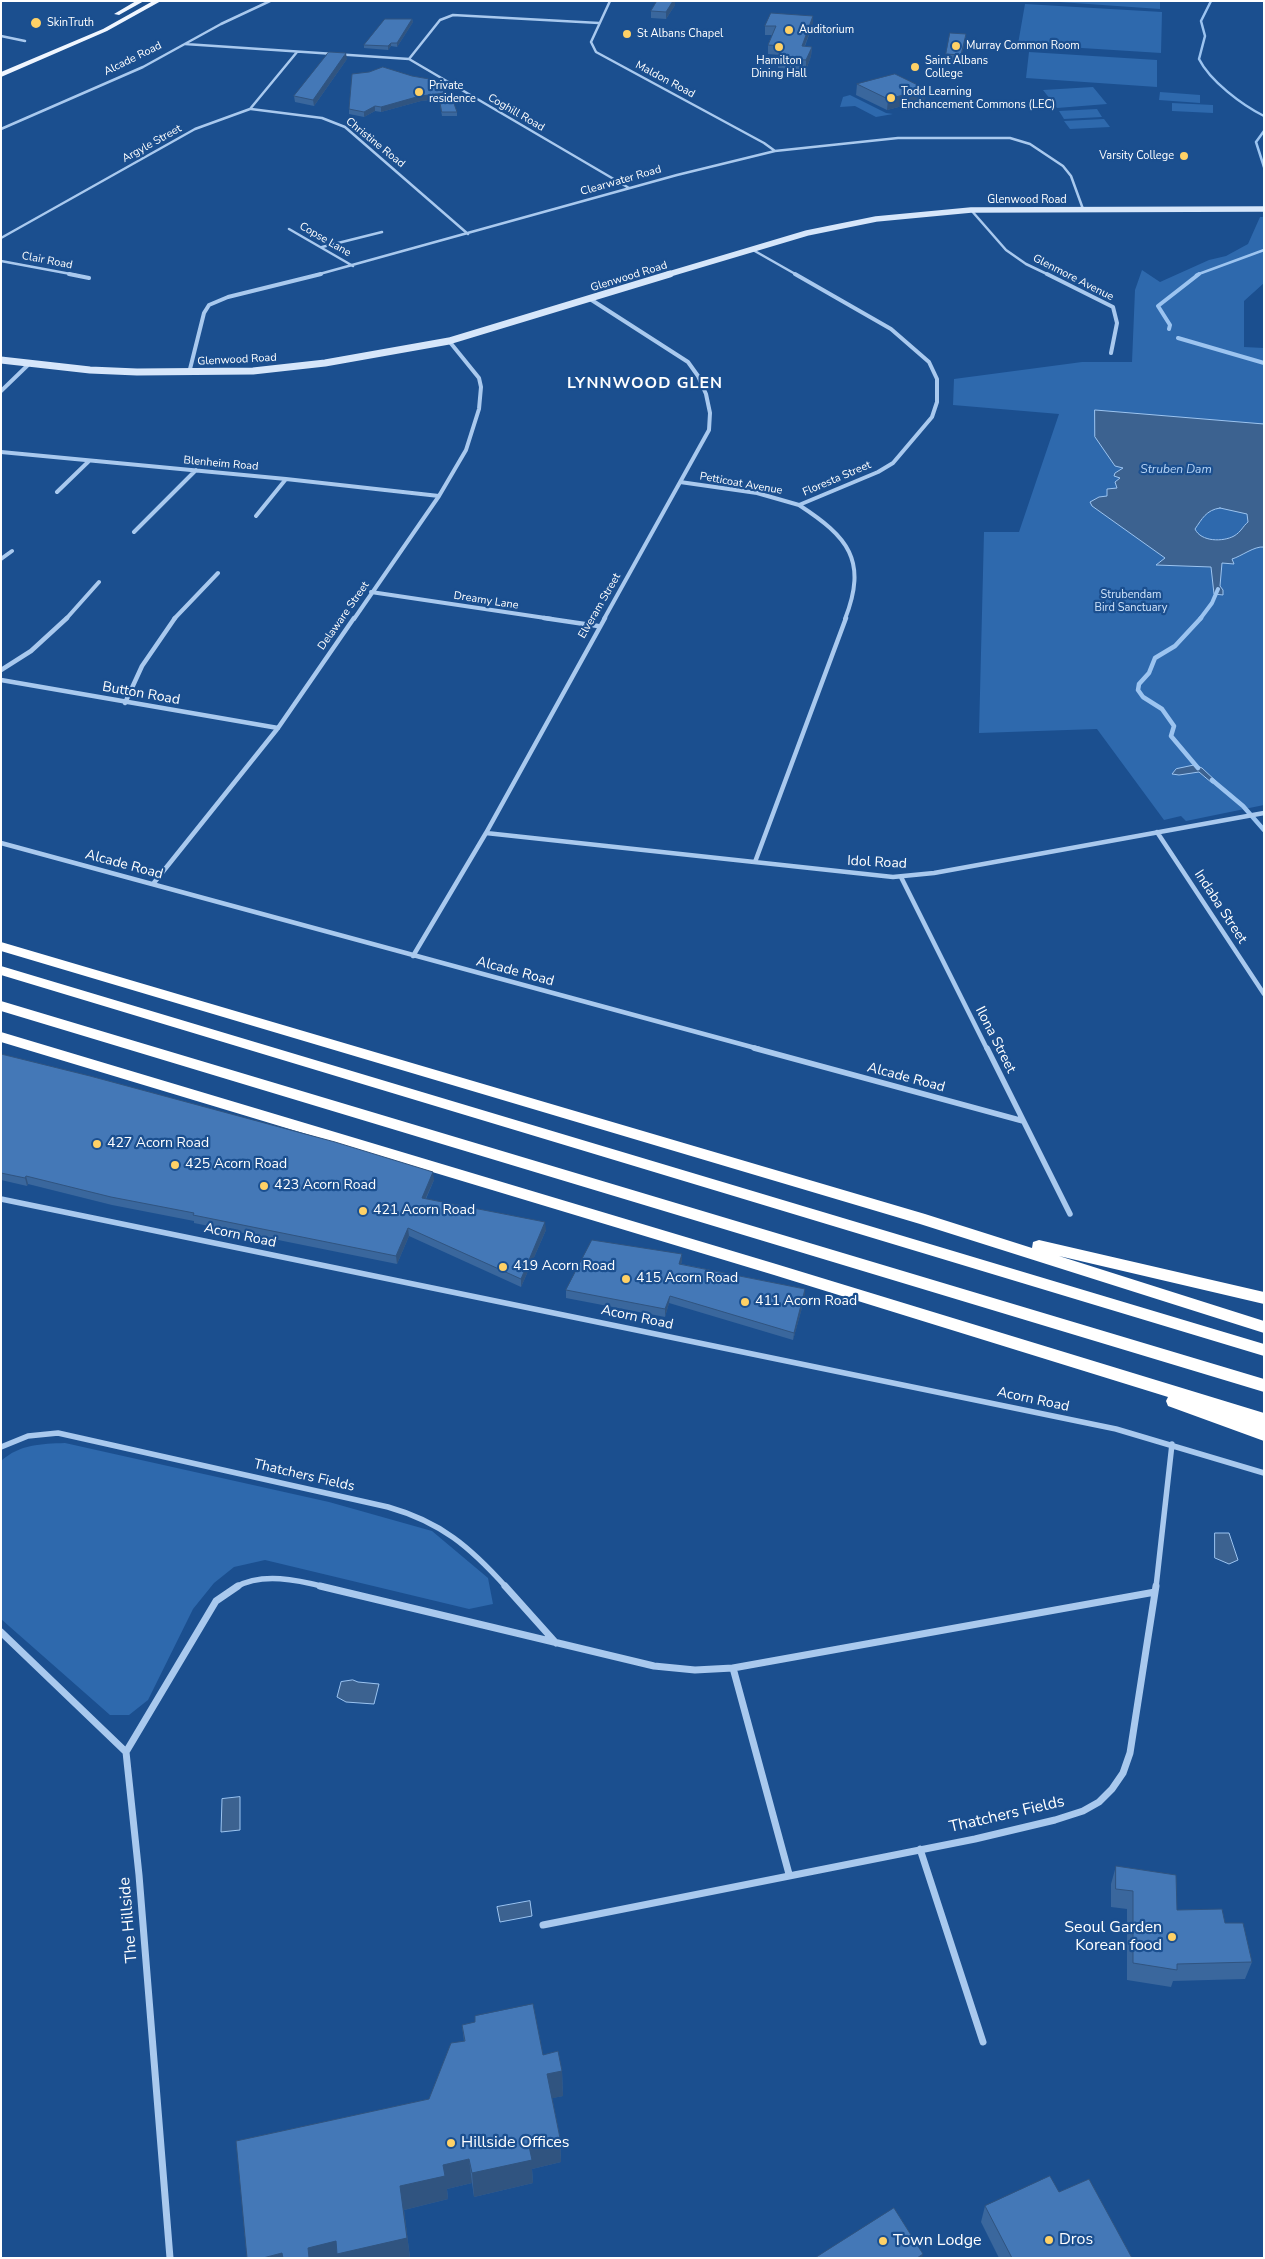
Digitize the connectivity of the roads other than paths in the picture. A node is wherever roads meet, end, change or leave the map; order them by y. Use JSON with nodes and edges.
{"nodes":[{"id":1,"x":141,"y":1,"type":"edge"},
{"id":2,"x":158,"y":1,"type":"edge"},
{"id":3,"x":270,"y":1,"type":"edge"},
{"id":4,"x":610,"y":1,"type":"edge"},
{"id":5,"x":113,"y":16,"type":"dead end"},
{"id":6,"x":599,"y":22,"type":"junction"},
{"id":7,"x":92,"y":27,"type":"dead end"},
{"id":8,"x":1,"y":36,"type":"edge"},
{"id":9,"x":25,"y":42,"type":"dead end"},
{"id":10,"x":185,"y":44,"type":"junction"},
{"id":11,"x":297,"y":52,"type":"junction"},
{"id":12,"x":409,"y":59,"type":"junction"},
{"id":13,"x":1,"y":66,"type":"edge"},
{"id":14,"x":1,"y":75,"type":"edge"},
{"id":15,"x":250,"y":109,"type":"junction"},
{"id":16,"x":1,"y":129,"type":"edge"},
{"id":17,"x":774,"y":151,"type":"junction"},
{"id":18,"x":629,"y":188,"type":"junction"},
{"id":19,"x":1083,"y":209,"type":"junction"},
{"id":20,"x":1264,"y":209,"type":"edge"},
{"id":21,"x":971,"y":210,"type":"junction"},
{"id":22,"x":289,"y":229,"type":"dead end"},
{"id":23,"x":382,"y":232,"type":"dead end"},
{"id":24,"x":468,"y":234,"type":"junction"},
{"id":25,"x":1,"y":238,"type":"edge"},
{"id":26,"x":322,"y":247,"type":"junction"},
{"id":27,"x":753,"y":250,"type":"junction"},
{"id":28,"x":1,"y":261,"type":"edge"},
{"id":29,"x":353,"y":266,"type":"junction"},
{"id":30,"x":90,"y":278,"type":"dead end"},
{"id":31,"x":590,"y":299,"type":"junction"},
{"id":32,"x":448,"y":341,"type":"junction"},
{"id":33,"x":1111,"y":353,"type":"dead end"},
{"id":34,"x":1,"y":360,"type":"edge"},
{"id":35,"x":29,"y":364,"type":"junction"},
{"id":36,"x":189,"y":373,"type":"junction"},
{"id":37,"x":1,"y":391,"type":"edge"},
{"id":38,"x":1,"y":452,"type":"edge"},
{"id":39,"x":89,"y":460,"type":"junction"},
{"id":40,"x":196,"y":470,"type":"junction"},
{"id":41,"x":286,"y":478,"type":"junction"},
{"id":42,"x":680,"y":482,"type":"junction"},
{"id":43,"x":57,"y":492,"type":"dead end"},
{"id":44,"x":440,"y":496,"type":"junction"},
{"id":45,"x":798,"y":505,"type":"junction"},
{"id":46,"x":256,"y":516,"type":"dead end"},
{"id":47,"x":134,"y":532,"type":"dead end"},
{"id":48,"x":12,"y":551,"type":"dead end"},
{"id":49,"x":1,"y":559,"type":"edge"},
{"id":50,"x":218,"y":573,"type":"dead end"},
{"id":51,"x":99,"y":582,"type":"dead end"},
{"id":52,"x":371,"y":592,"type":"junction"},
{"id":53,"x":598,"y":626,"type":"junction"},
{"id":54,"x":1,"y":670,"type":"edge"},
{"id":55,"x":1,"y":680,"type":"edge"},
{"id":56,"x":125,"y":703,"type":"junction"},
{"id":57,"x":278,"y":728,"type":"junction"},
{"id":58,"x":1264,"y":813,"type":"edge"},
{"id":59,"x":1157,"y":832,"type":"junction"},
{"id":60,"x":486,"y":833,"type":"junction"},
{"id":61,"x":1,"y":843,"type":"edge"},
{"id":62,"x":755,"y":862,"type":"junction"},
{"id":63,"x":901,"y":877,"type":"junction"},
{"id":64,"x":153,"y":884,"type":"junction"},
{"id":65,"x":1,"y":946,"type":"edge"},
{"id":66,"x":413,"y":956,"type":"junction"},
{"id":67,"x":1,"y":970,"type":"edge"},
{"id":68,"x":1264,"y":994,"type":"edge"},
{"id":69,"x":1,"y":1006,"type":"edge"},
{"id":70,"x":1,"y":1037,"type":"edge"},
{"id":71,"x":1023,"y":1121,"type":"junction"},
{"id":72,"x":1,"y":1199,"type":"edge"},
{"id":73,"x":1070,"y":1214,"type":"dead end"},
{"id":74,"x":925,"y":1220,"type":"junction"},
{"id":75,"x":1264,"y":1298,"type":"edge"},
{"id":76,"x":1264,"y":1327,"type":"edge"},
{"id":77,"x":1264,"y":1350,"type":"edge"},
{"id":78,"x":1128,"y":1378,"type":"junction"},
{"id":79,"x":1264,"y":1386,"type":"edge"},
{"id":80,"x":1264,"y":1420,"type":"edge"},
{"id":81,"x":1264,"y":1434,"type":"edge"},
{"id":82,"x":1172,"y":1444,"type":"junction"},
{"id":83,"x":1,"y":1447,"type":"edge"},
{"id":84,"x":1264,"y":1473,"type":"edge"},
{"id":85,"x":1155,"y":1592,"type":"junction"},
{"id":86,"x":1,"y":1632,"type":"edge"},
{"id":87,"x":556,"y":1644,"type":"junction"},
{"id":88,"x":733,"y":1668,"type":"junction"},
{"id":89,"x":126,"y":1752,"type":"junction"},
{"id":90,"x":920,"y":1849,"type":"junction"},
{"id":91,"x":788,"y":1874,"type":"junction"},
{"id":92,"x":543,"y":1925,"type":"dead end"},
{"id":93,"x":983,"y":2042,"type":"dead end"},
{"id":94,"x":170,"y":2258,"type":"edge"}],
"edges":[{"from":1,"to":5,"type":"main road"},
{"from":2,"to":14,"type":"main road"},
{"from":3,"to":10,"type":"street","name":"Alcade Road"},
{"from":4,"to":6,"type":"street","name":"Maldon Road"},
{"from":6,"to":12,"type":"street"},
{"from":6,"to":17,"type":"street","name":"Maldon Road"},
{"from":7,"to":13,"type":"main road"},
{"from":8,"to":9,"type":"street"},
{"from":10,"to":11,"type":"street","name":"Coghill Road"},
{"from":10,"to":16,"type":"street","name":"Alcade Road"},
{"from":11,"to":12,"type":"street","name":"Coghill Road"},
{"from":11,"to":15,"type":"street","name":"Argyle Street"},
{"from":12,"to":18,"type":"street","name":"Coghill Road"},
{"from":15,"to":24,"type":"street","name":"Christine Road"},
{"from":15,"to":25,"type":"street","name":"Argyle Street"},
{"from":17,"to":18,"type":"street","name":"Clearwater Road"},
{"from":17,"to":19,"type":"street","name":"Clearwater Road"},
{"from":18,"to":24,"type":"street","name":"Clearwater Road"},
{"from":19,"to":20,"type":"street","name":"Glenwood Road"},
{"from":19,"to":21,"type":"street","name":"Glenwood Road"},
{"from":21,"to":27,"type":"street","name":"Glenwood Road"},
{"from":21,"to":33,"type":"street","name":"Glenmore Avenue"},
{"from":22,"to":26,"type":"street","name":"Copse Lane"},
{"from":23,"to":26,"type":"street"},
{"from":24,"to":29,"type":"street","name":"Clearwater Road"},
{"from":26,"to":29,"type":"street","name":"Copse Lane"},
{"from":27,"to":31,"type":"street","name":"Glenwood Road"},
{"from":27,"to":45,"type":"street","name":"Floresta Street"},
{"from":28,"to":30,"type":"street","name":"Clair Road"},
{"from":29,"to":36,"type":"street","name":"Clearwater Road"},
{"from":31,"to":32,"type":"street","name":"Glenwood Road"},
{"from":31,"to":42,"type":"street","name":"Elveram Street"},
{"from":32,"to":36,"type":"street","name":"Glenwood Road"},
{"from":32,"to":44,"type":"street","name":"Delaware Street"},
{"from":34,"to":35,"type":"street","name":"Glenwood Road"},
{"from":35,"to":36,"type":"street","name":"Glenwood Road"},
{"from":35,"to":37,"type":"street"},
{"from":38,"to":39,"type":"street","name":"Blenheim Road"},
{"from":39,"to":40,"type":"street","name":"Blenheim Road"},
{"from":39,"to":43,"type":"street"},
{"from":40,"to":41,"type":"street","name":"Blenheim Road"},
{"from":40,"to":47,"type":"street"},
{"from":41,"to":44,"type":"street","name":"Blenheim Road"},
{"from":41,"to":46,"type":"street"},
{"from":42,"to":45,"type":"street","name":"Petticoat Avenue"},
{"from":42,"to":53,"type":"street","name":"Elveram Street"},
{"from":44,"to":52,"type":"street","name":"Delaware Street"},
{"from":45,"to":62,"type":"street","name":"Floresta Street"},
{"from":48,"to":49,"type":"street"},
{"from":50,"to":56,"type":"street"},
{"from":51,"to":54,"type":"street"},
{"from":52,"to":53,"type":"street","name":"Dreamy Lane"},
{"from":52,"to":57,"type":"street","name":"Delaware Street"},
{"from":53,"to":60,"type":"street","name":"Elveram Street"},
{"from":55,"to":56,"type":"street","name":"Button Road"},
{"from":56,"to":57,"type":"street","name":"Button Road"},
{"from":57,"to":64,"type":"street","name":"Delaware Street"},
{"from":58,"to":59,"type":"street","name":"Idol Road"},
{"from":59,"to":63,"type":"street","name":"Idol Road"},
{"from":59,"to":68,"type":"street","name":"Indaba Street"},
{"from":60,"to":62,"type":"street","name":"Idol Road"},
{"from":60,"to":66,"type":"street","name":"Elveram Street"},
{"from":61,"to":64,"type":"street","name":"Alcade Road"},
{"from":62,"to":63,"type":"street","name":"Idol Road"},
{"from":63,"to":71,"type":"street","name":"Ilona Street"},
{"from":64,"to":66,"type":"street","name":"Alcade Road"},
{"from":65,"to":74,"type":"highway"},
{"from":66,"to":71,"type":"street","name":"Alcade Road"},
{"from":67,"to":77,"type":"highway"},
{"from":69,"to":79,"type":"highway"},
{"from":70,"to":78,"type":"highway"},
{"from":71,"to":73,"type":"street","name":"Ilona Street"},
{"from":72,"to":82,"type":"street","name":"Acorn Road"},
{"from":74,"to":75,"type":"highway"},
{"from":74,"to":76,"type":"highway"},
{"from":78,"to":80,"type":"highway"},
{"from":78,"to":81,"type":"highway"},
{"from":82,"to":84,"type":"street","name":"Acorn Road"},
{"from":82,"to":85,"type":"street","name":"Thatchers Fields"},
{"from":83,"to":87,"type":"street","name":"Thatchers Fields"},
{"from":85,"to":88,"type":"street"},
{"from":85,"to":90,"type":"street","name":"Thatchers Fields"},
{"from":86,"to":89,"type":"street"},
{"from":87,"to":88,"type":"street"},
{"from":87,"to":89,"type":"street"},
{"from":88,"to":91,"type":"street"},
{"from":89,"to":94,"type":"street","name":"The Hillside"},
{"from":90,"to":91,"type":"street","name":"Thatchers Fields"},
{"from":90,"to":93,"type":"street"},
{"from":91,"to":92,"type":"street","name":"Thatchers Fields"}]}
